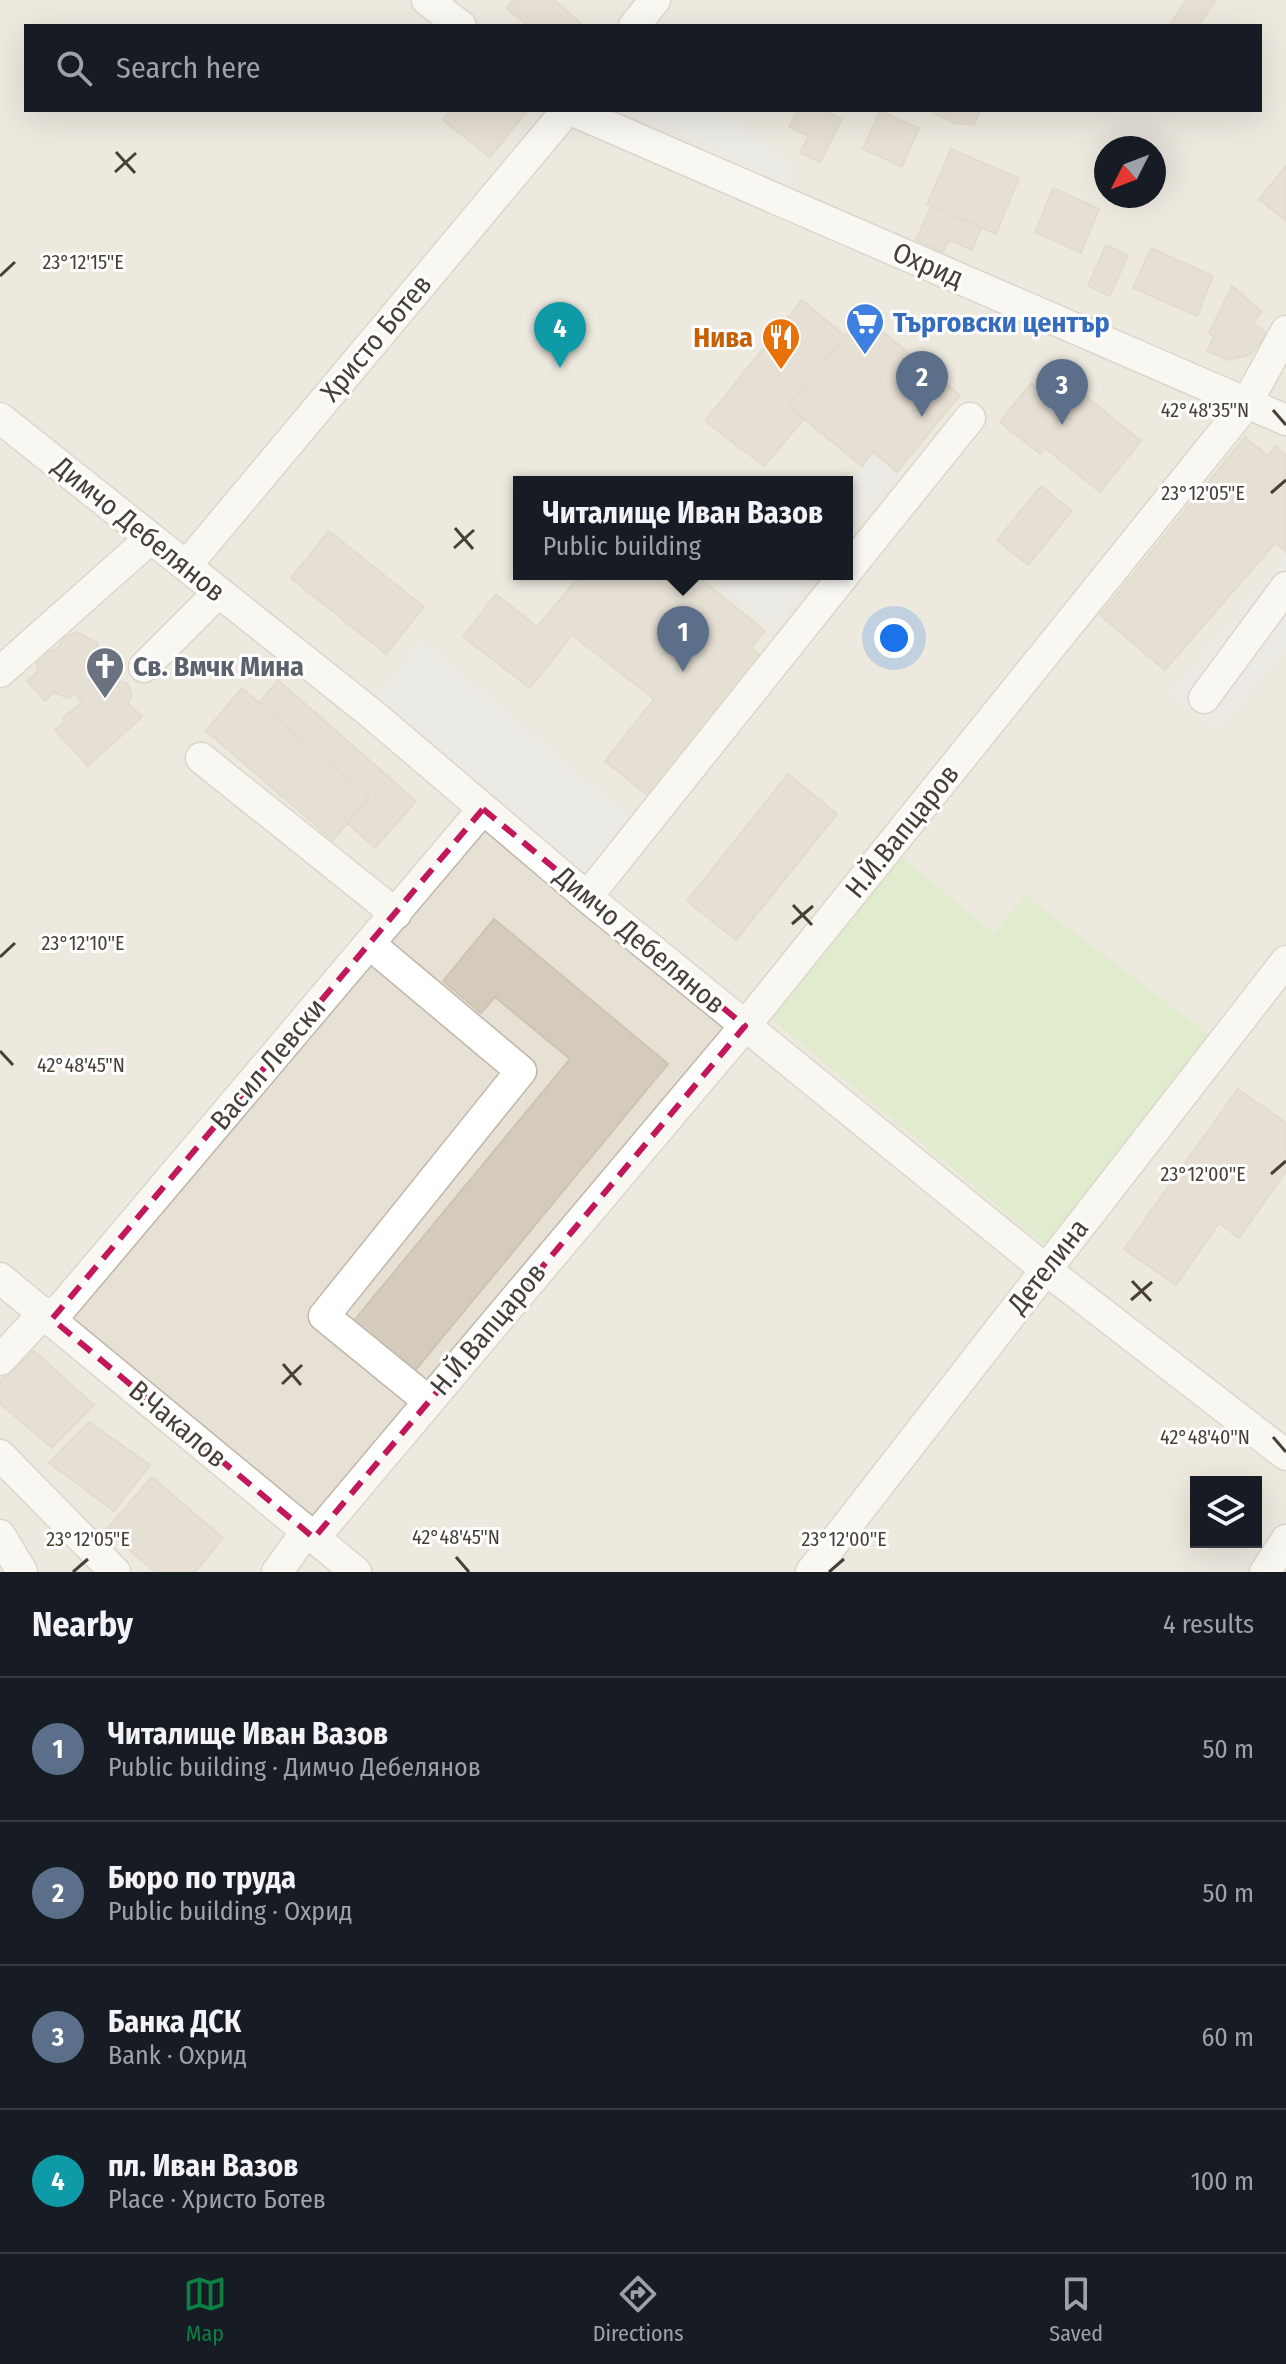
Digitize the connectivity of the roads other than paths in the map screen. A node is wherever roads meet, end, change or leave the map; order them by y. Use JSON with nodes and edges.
{"nodes":[{"id":1,"x":427,"y":0,"type":"edge"},
{"id":2,"x":655,"y":0,"type":"edge"},
{"id":3,"x":458,"y":24,"type":"edge"},
{"id":4,"x":636,"y":24,"type":"edge"},
{"id":5,"x":567,"y":112,"type":"edge"},
{"id":6,"x":574,"y":112,"type":"edge"},
{"id":7,"x":1286,"y":331,"type":"edge"},
{"id":8,"x":1247,"y":403,"type":"junction"},
{"id":9,"x":0,"y":418,"type":"edge"},
{"id":10,"x":970,"y":418,"type":"dead end"},
{"id":11,"x":1286,"y":420,"type":"edge"},
{"id":12,"x":151,"y":538,"type":"junction"},
{"id":13,"x":853,"y":564,"type":"edge"},
{"id":14,"x":186,"y":566,"type":"junction"},
{"id":15,"x":840,"y":580,"type":"edge"},
{"id":16,"x":1286,"y":587,"type":"edge"},
{"id":17,"x":219,"y":592,"type":"junction"},
{"id":18,"x":144,"y":667,"type":"dead end"},
{"id":19,"x":0,"y":672,"type":"edge"},
{"id":20,"x":1204,"y":698,"type":"dead end"},
{"id":21,"x":201,"y":758,"type":"dead end"},
{"id":22,"x":483,"y":809,"type":"junction"},
{"id":23,"x":587,"y":897,"type":"junction"},
{"id":24,"x":396,"y":914,"type":"junction"},
{"id":25,"x":371,"y":945,"type":"junction"},
{"id":26,"x":1286,"y":961,"type":"edge"},
{"id":27,"x":745,"y":1026,"type":"junction"},
{"id":28,"x":1045,"y":1269,"type":"junction"},
{"id":29,"x":0,"y":1278,"type":"edge"},
{"id":30,"x":48,"y":1316,"type":"junction"},
{"id":31,"x":0,"y":1360,"type":"edge"},
{"id":32,"x":427,"y":1400,"type":"junction"},
{"id":33,"x":0,"y":1455,"type":"edge"},
{"id":34,"x":1286,"y":1455,"type":"edge"},
{"id":35,"x":0,"y":1535,"type":"edge"},
{"id":36,"x":310,"y":1535,"type":"junction"},
{"id":37,"x":1286,"y":1540,"type":"edge"},
{"id":38,"x":22,"y":1572,"type":"edge"},
{"id":39,"x":115,"y":1572,"type":"edge"},
{"id":40,"x":277,"y":1572,"type":"edge"},
{"id":41,"x":356,"y":1572,"type":"edge"},
{"id":42,"x":811,"y":1572,"type":"edge"},
{"id":43,"x":1265,"y":1572,"type":"edge"}],
"edges":[{"from":1,"to":3,"type":"street"},
{"from":2,"to":4,"type":"street"},
{"from":5,"to":14,"type":"street","name":"Христо Ботев"},
{"from":6,"to":8,"type":"street","name":"Охрид"},
{"from":7,"to":8,"type":"street","name":"Н.Й.Вапцаров"},
{"from":8,"to":11,"type":"street","name":"Охрид"},
{"from":8,"to":27,"type":"street","name":"Н.Й.Вапцаров"},
{"from":9,"to":12,"type":"street","name":"Димчо Дебелянов"},
{"from":10,"to":13,"type":"street"},
{"from":12,"to":14,"type":"street","name":"Димчо Дебелянов"},
{"from":12,"to":19,"type":"street"},
{"from":14,"to":17,"type":"street","name":"Димчо Дебелянов"},
{"from":15,"to":23,"type":"street"},
{"from":16,"to":20,"type":"street"},
{"from":17,"to":18,"type":"street"},
{"from":17,"to":22,"type":"street","name":"Димчо Дебелянов"},
{"from":21,"to":24,"type":"street"},
{"from":22,"to":23,"type":"street","name":"Димчо Дебелянов"},
{"from":22,"to":24,"type":"street","name":"Васил Левски"},
{"from":23,"to":27,"type":"street","name":"Димчо Дебелянов"},
{"from":24,"to":25,"type":"street","name":"Васил Левски"},
{"from":25,"to":30,"type":"street","name":"Васил Левски"},
{"from":25,"to":32,"type":"street"},
{"from":26,"to":28,"type":"street","name":"Детелина"},
{"from":27,"to":28,"type":"street","name":"Димчо Дебелянов"},
{"from":27,"to":32,"type":"street","name":"Н.Й.Вапцаров"},
{"from":28,"to":34,"type":"street","name":"Димчо Дебелянов"},
{"from":28,"to":42,"type":"street","name":"Детелина"},
{"from":29,"to":30,"type":"street","name":"В.Чакалов"},
{"from":30,"to":31,"type":"street","name":"Васил Левски"},
{"from":30,"to":36,"type":"street","name":"В.Чакалов"},
{"from":32,"to":36,"type":"street","name":"Н.Й.Вапцаров"},
{"from":33,"to":39,"type":"street"},
{"from":35,"to":38,"type":"street"},
{"from":36,"to":40,"type":"street","name":"Н.Й.Вапцаров"},
{"from":36,"to":41,"type":"street","name":"В.Чакалов"},
{"from":37,"to":43,"type":"street"}]}
